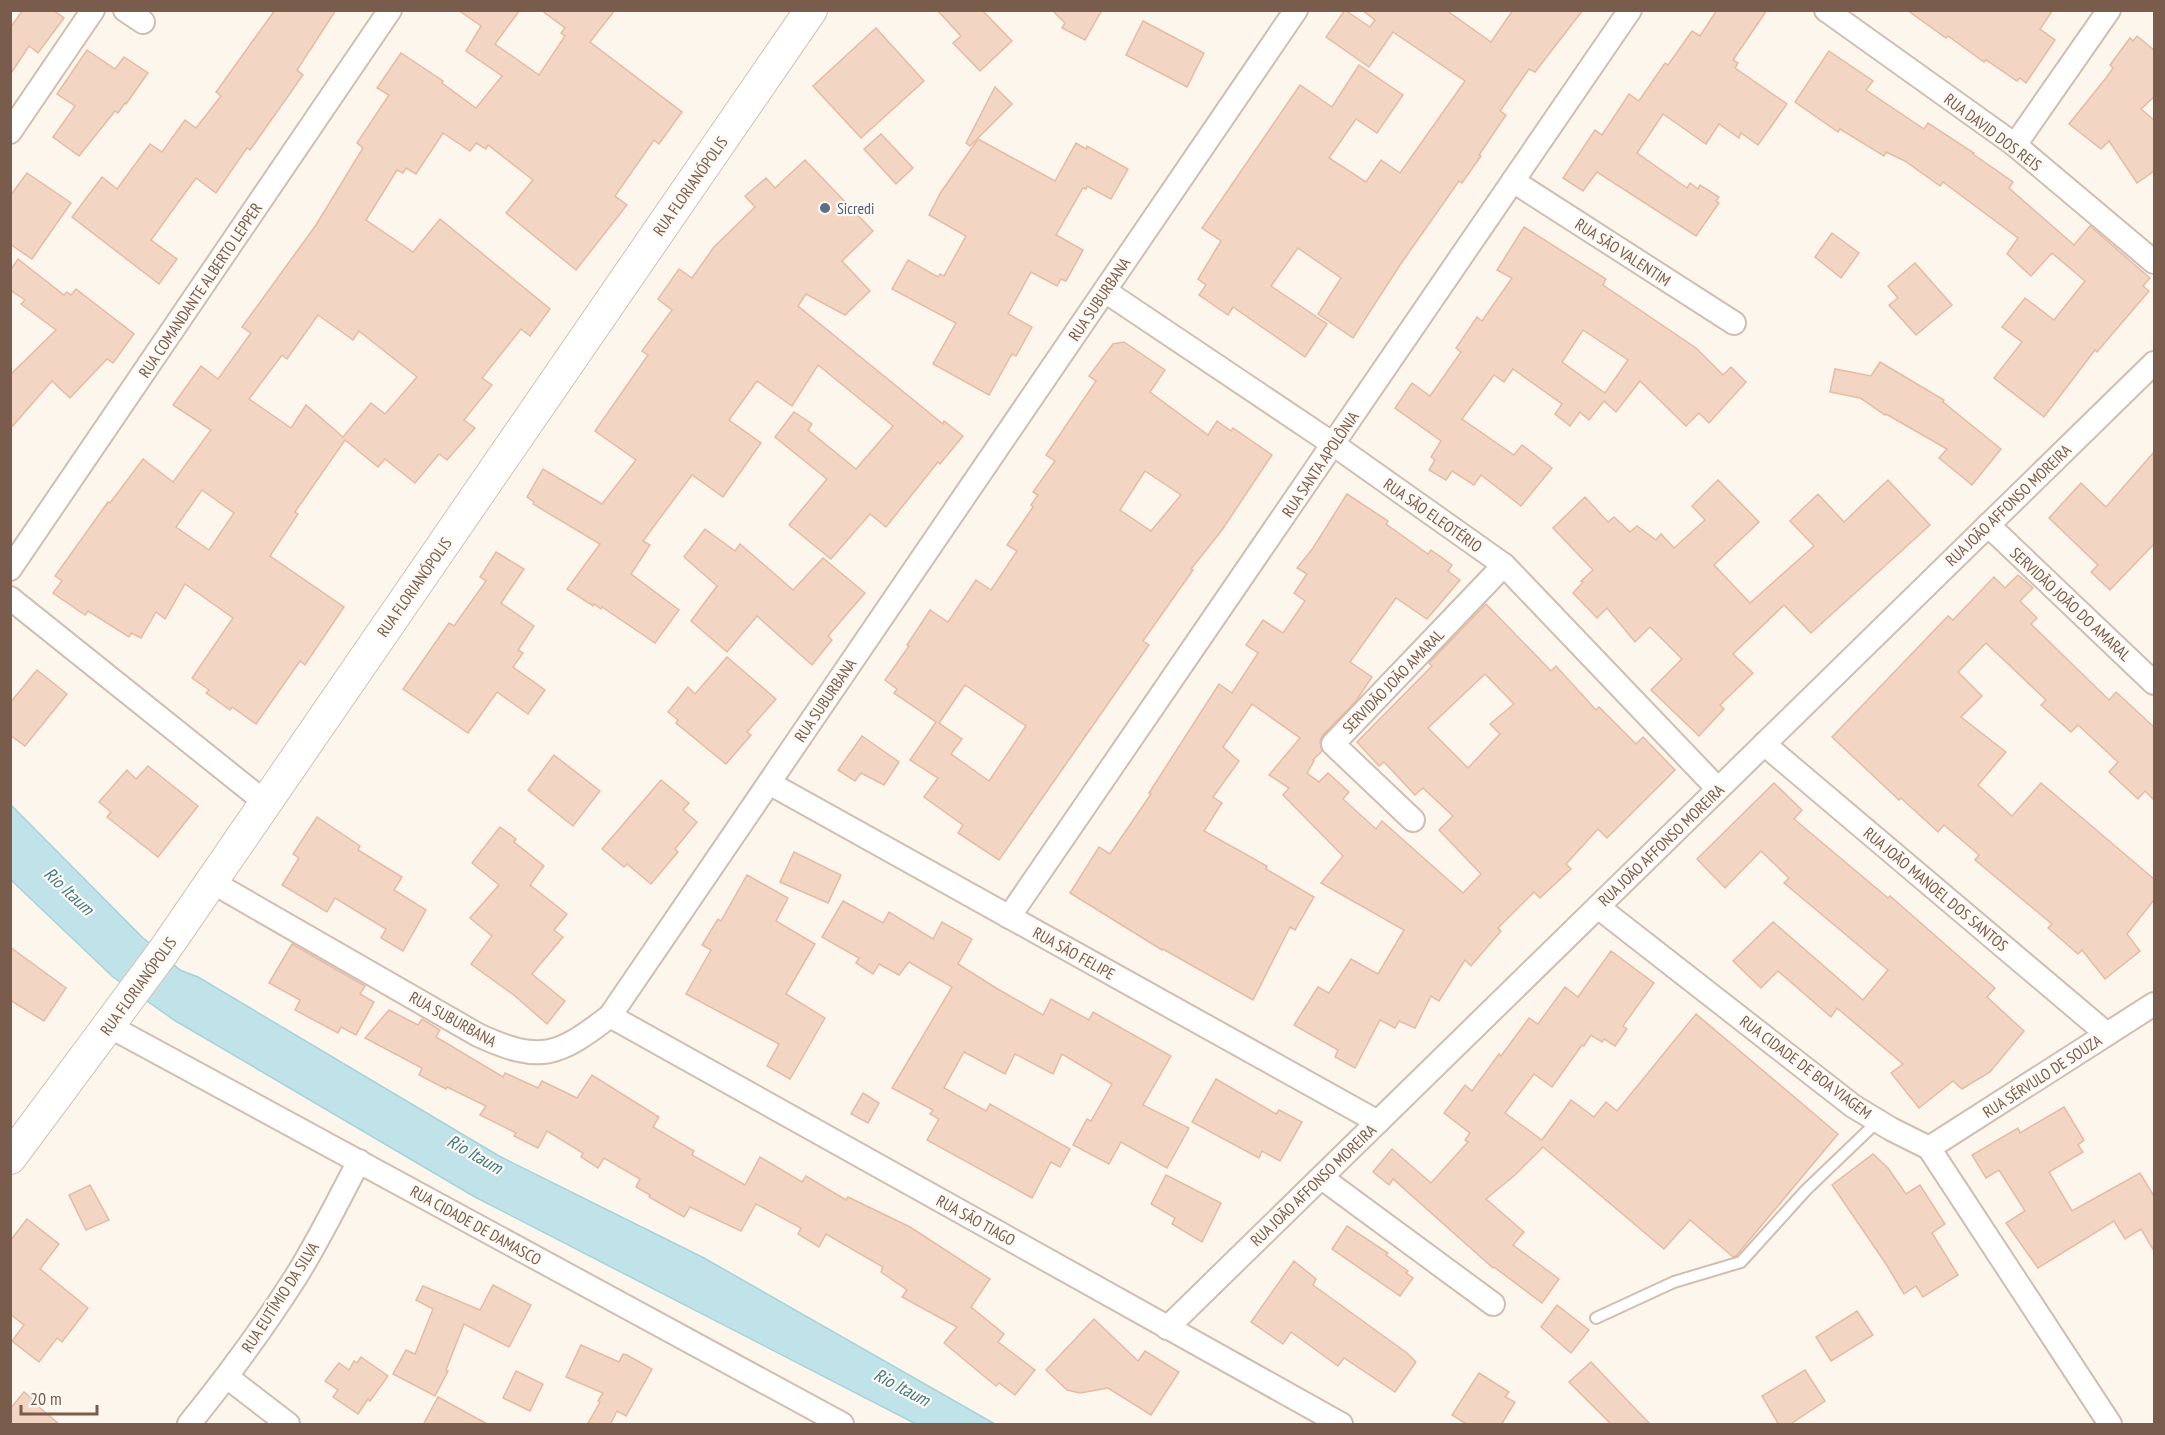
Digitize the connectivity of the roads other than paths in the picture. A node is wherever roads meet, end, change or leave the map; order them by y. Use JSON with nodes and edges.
{"nodes":[{"id":1,"x":93,"y":10,"type":"edge"},
{"id":2,"x":390,"y":10,"type":"edge"},
{"id":3,"x":811,"y":10,"type":"edge"},
{"id":4,"x":1296,"y":10,"type":"edge"},
{"id":5,"x":1630,"y":10,"type":"edge"},
{"id":6,"x":1826,"y":10,"type":"edge"},
{"id":7,"x":2109,"y":10,"type":"edge"},
{"id":8,"x":10,"y":132,"type":"edge"},
{"id":9,"x":2015,"y":146,"type":"junction"},
{"id":10,"x":1513,"y":181,"type":"junction"},
{"id":11,"x":2154,"y":262,"type":"edge"},
{"id":12,"x":1105,"y":291,"type":"junction"},
{"id":13,"x":1734,"y":324,"type":"dead end"},
{"id":14,"x":2154,"y":363,"type":"edge"},
{"id":15,"x":1333,"y":444,"type":"junction"},
{"id":16,"x":1988,"y":525,"type":"junction"},
{"id":17,"x":1504,"y":565,"type":"junction"},
{"id":18,"x":10,"y":569,"type":"edge"},
{"id":19,"x":10,"y":598,"type":"edge"},
{"id":20,"x":2154,"y":683,"type":"edge"},
{"id":21,"x":1764,"y":744,"type":"junction"},
{"id":22,"x":769,"y":783,"type":"junction"},
{"id":23,"x":1718,"y":789,"type":"junction"},
{"id":24,"x":266,"y":802,"type":"junction"},
{"id":25,"x":1413,"y":820,"type":"dead end"},
{"id":26,"x":212,"y":882,"type":"junction"},
{"id":27,"x":1598,"y":907,"type":"junction"},
{"id":28,"x":1009,"y":917,"type":"junction"},
{"id":29,"x":2154,"y":1004,"type":"edge"},
{"id":30,"x":610,"y":1016,"type":"junction"},
{"id":31,"x":109,"y":1026,"type":"junction"},
{"id":32,"x":2107,"y":1034,"type":"junction"},
{"id":33,"x":1878,"y":1121,"type":"junction"},
{"id":34,"x":1378,"y":1122,"type":"junction"},
{"id":35,"x":1929,"y":1148,"type":"junction"},
{"id":36,"x":10,"y":1158,"type":"edge"},
{"id":37,"x":359,"y":1161,"type":"junction"},
{"id":38,"x":1322,"y":1178,"type":"junction"},
{"id":39,"x":1493,"y":1304,"type":"dead end"},
{"id":40,"x":1596,"y":1318,"type":"dead end"},
{"id":41,"x":1167,"y":1328,"type":"junction"},
{"id":42,"x":227,"y":1377,"type":"junction"},
{"id":43,"x":189,"y":1425,"type":"edge"},
{"id":44,"x":288,"y":1425,"type":"edge"},
{"id":45,"x":842,"y":1425,"type":"edge"},
{"id":46,"x":1341,"y":1425,"type":"edge"},
{"id":47,"x":2110,"y":1425,"type":"edge"}],
"edges":[{"from":1,"to":8,"type":"street"},
{"from":2,"to":18,"type":"street","name":"RUA COMANDANTE ALBERTO LEPPER"},
{"from":3,"to":24,"type":"main road","name":"RUA FLORIANÓPOLIS"},
{"from":4,"to":12,"type":"street","name":"RUA SUBURBANA"},
{"from":5,"to":10,"type":"street","name":"RUA SANTA APOLÔNIA"},
{"from":6,"to":9,"type":"street","name":"RUA DAVID DOS REIS"},
{"from":7,"to":9,"type":"street"},
{"from":9,"to":11,"type":"street","name":"RUA DAVID DOS REIS"},
{"from":10,"to":13,"type":"street","name":"RUA SÃO VALENTIM"},
{"from":10,"to":15,"type":"street","name":"RUA SANTA APOLÔNIA"},
{"from":12,"to":15,"type":"street","name":"RUA SÃO ELEOTÉRIO"},
{"from":12,"to":22,"type":"street","name":"RUA SUBURBANA"},
{"from":14,"to":16,"type":"street","name":"RUA JOÃO AFFONSO MOREIRA"},
{"from":15,"to":17,"type":"street","name":"RUA SÃO ELEOTÉRIO"},
{"from":15,"to":28,"type":"street","name":"RUA SANTA APOLÔNIA"},
{"from":16,"to":20,"type":"street","name":"SERVIDÃO JOÃO DO AMARAL"},
{"from":16,"to":21,"type":"street","name":"RUA JOÃO AFFONSO MOREIRA"},
{"from":17,"to":23,"type":"street","name":"RUA SÃO ELEOTÉRIO"},
{"from":17,"to":25,"type":"street","name":"SERVIDÃO JOÃO AMARAL"},
{"from":19,"to":24,"type":"street"},
{"from":21,"to":23,"type":"street","name":"RUA JOÃO AFFONSO MOREIRA"},
{"from":21,"to":32,"type":"street","name":"RUA JOÃO MANOEL DOS SANTOS"},
{"from":22,"to":28,"type":"street","name":"RUA SÃO FELIPE"},
{"from":22,"to":30,"type":"street","name":"RUA SUBURBANA"},
{"from":23,"to":27,"type":"street","name":"RUA JOÃO AFFONSO MOREIRA"},
{"from":24,"to":26,"type":"main road","name":"RUA FLORIANÓPOLIS"},
{"from":26,"to":30,"type":"street","name":"RUA SUBURBANA"},
{"from":26,"to":31,"type":"main road","name":"RUA FLORIANÓPOLIS"},
{"from":27,"to":33,"type":"street","name":"RUA CIDADE DE BOA VIAGEM"},
{"from":27,"to":34,"type":"street","name":"RUA JOÃO AFFONSO MOREIRA"},
{"from":28,"to":34,"type":"street","name":"RUA SÃO FELIPE"},
{"from":29,"to":32,"type":"street","name":"RUA SÉRVULO DE SOUZA"},
{"from":30,"to":41,"type":"street","name":"RUA SÃO TIAGO"},
{"from":31,"to":36,"type":"main road","name":"RUA FLORIANÓPOLIS"},
{"from":31,"to":37,"type":"street","name":"RUA CIDADE DE DAMASCO"},
{"from":32,"to":35,"type":"street","name":"RUA SÉRVULO DE SOUZA"},
{"from":33,"to":35,"type":"street","name":"RUA CIDADE DE BOA VIAGEM"},
{"from":33,"to":40,"type":"lane"},
{"from":34,"to":38,"type":"street","name":"RUA JOÃO AFFONSO MOREIRA"},
{"from":35,"to":47,"type":"street","name":"RUA CIDADE DE BOA VIAGEM"},
{"from":37,"to":42,"type":"street","name":"RUA EUTÍMIO DA SILVA"},
{"from":37,"to":45,"type":"street","name":"RUA CIDADE DE DAMASCO"},
{"from":38,"to":39,"type":"street"},
{"from":38,"to":41,"type":"street","name":"RUA JOÃO AFFONSO MOREIRA"},
{"from":41,"to":46,"type":"street","name":"RUA SÃO TIAGO"},
{"from":42,"to":43,"type":"street","name":"RUA EUTÍMIO DA SILVA"},
{"from":42,"to":44,"type":"street"}]}
